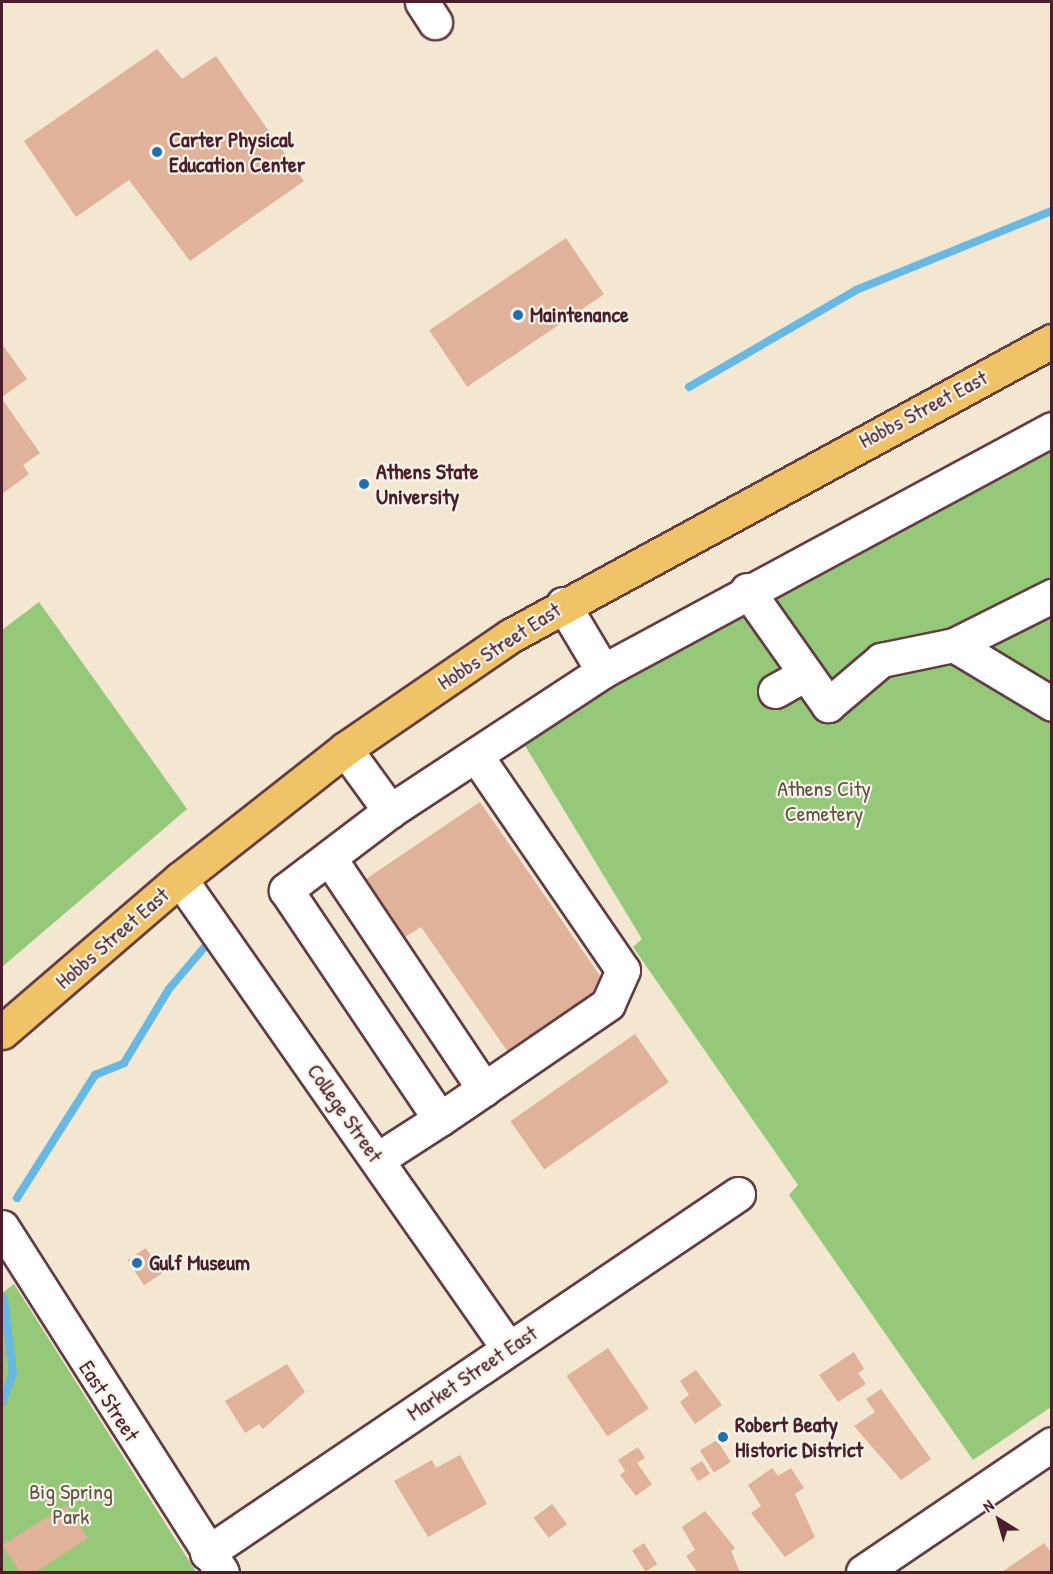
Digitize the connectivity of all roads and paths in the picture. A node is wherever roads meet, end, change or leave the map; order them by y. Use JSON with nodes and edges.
{"nodes":[{"id":1,"x":1052,"y":340,"type":"edge"},
{"id":2,"x":1052,"y":429,"type":"edge"},
{"id":3,"x":747,"y":590,"type":"junction"},
{"id":4,"x":1052,"y":596,"type":"edge"},
{"id":5,"x":563,"y":604,"type":"junction"},
{"id":6,"x":954,"y":645,"type":"junction"},
{"id":7,"x":603,"y":671,"type":"junction"},
{"id":8,"x":806,"y":674,"type":"junction"},
{"id":9,"x":775,"y":691,"type":"dead end"},
{"id":10,"x":1052,"y":704,"type":"edge"},
{"id":11,"x":345,"y":749,"type":"junction"},
{"id":12,"x":477,"y":757,"type":"junction"},
{"id":13,"x":390,"y":811,"type":"junction"},
{"id":14,"x":330,"y":859,"type":"junction"},
{"id":15,"x":180,"y":879,"type":"junction"},
{"id":16,"x":2,"y":1032,"type":"edge"},
{"id":17,"x":484,"y":1089,"type":"junction"},
{"id":18,"x":440,"y":1119,"type":"junction"},
{"id":19,"x":378,"y":1159,"type":"junction"},
{"id":20,"x":738,"y":1194,"type":"dead end"},
{"id":21,"x":2,"y":1227,"type":"edge"},
{"id":22,"x":508,"y":1348,"type":"junction"},
{"id":23,"x":1052,"y":1444,"type":"edge"},
{"id":24,"x":214,"y":1563,"type":"edge"},
{"id":25,"x":863,"y":1572,"type":"edge"}],
"edges":[{"from":1,"to":5,"type":"main road","name":"Hobbs Street East"},
{"from":2,"to":3,"type":"street"},
{"from":3,"to":7,"type":"street"},
{"from":3,"to":8,"type":"street"},
{"from":4,"to":6,"type":"street"},
{"from":5,"to":7,"type":"street"},
{"from":5,"to":11,"type":"main road","name":"Hobbs Street East"},
{"from":6,"to":8,"type":"street"},
{"from":6,"to":10,"type":"street"},
{"from":7,"to":12,"type":"street"},
{"from":8,"to":9,"type":"street"},
{"from":11,"to":13,"type":"street"},
{"from":11,"to":15,"type":"main road","name":"Hobbs Street East"},
{"from":12,"to":13,"type":"street"},
{"from":12,"to":17,"type":"street"},
{"from":13,"to":14,"type":"street"},
{"from":14,"to":17,"type":"street"},
{"from":14,"to":18,"type":"street"},
{"from":15,"to":16,"type":"main road","name":"Hobbs Street East"},
{"from":15,"to":19,"type":"street","name":"College Street"},
{"from":17,"to":18,"type":"street"},
{"from":18,"to":19,"type":"street"},
{"from":19,"to":22,"type":"street","name":"College Street"},
{"from":20,"to":22,"type":"street","name":"Market Street East"},
{"from":21,"to":24,"type":"street","name":"East Street"},
{"from":22,"to":24,"type":"street","name":"Market Street East"},
{"from":23,"to":25,"type":"street"}]}
